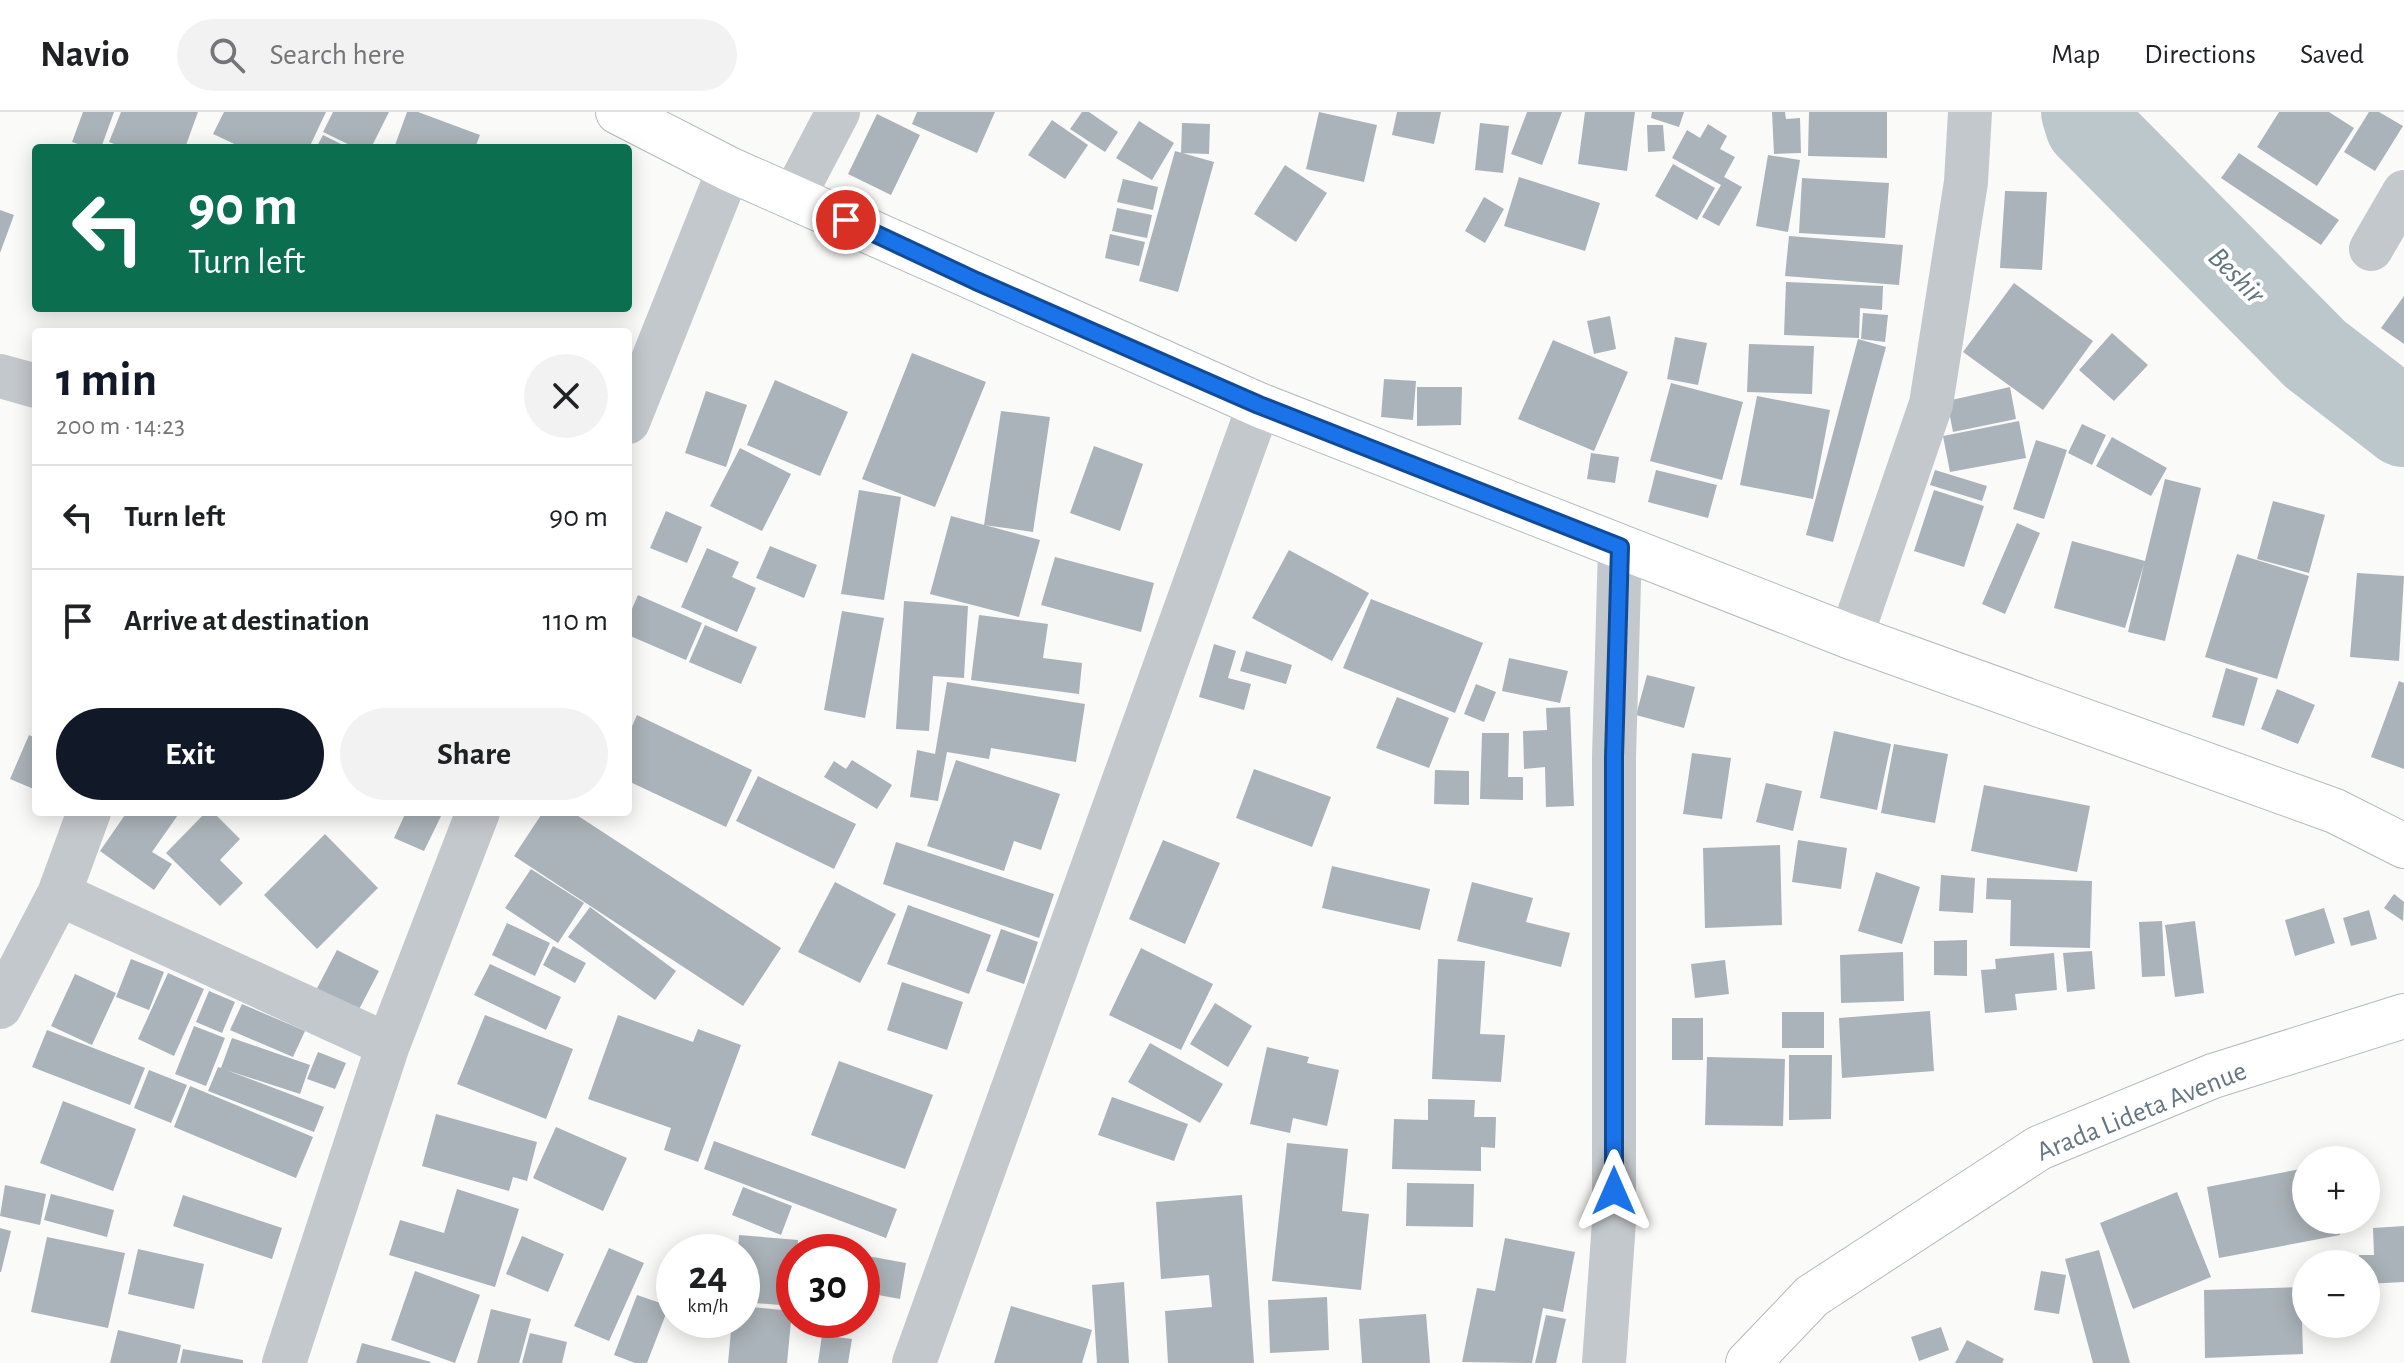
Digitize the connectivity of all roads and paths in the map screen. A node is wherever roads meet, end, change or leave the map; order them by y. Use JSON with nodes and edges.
{"nodes":[{"id":1,"x":618,"y":112,"type":"edge"},
{"id":2,"x":838,"y":112,"type":"edge"},
{"id":3,"x":1970,"y":112,"type":"edge"},
{"id":4,"x":729,"y":169,"type":"junction"},
{"id":5,"x":2404,"y":192,"type":"edge"},
{"id":6,"x":794,"y":196,"type":"junction"},
{"id":7,"x":2371,"y":249,"type":"dead end"},
{"id":8,"x":0,"y":376,"type":"edge"},
{"id":9,"x":32,"y":385,"type":"edge"},
{"id":10,"x":1259,"y":405,"type":"junction"},
{"id":11,"x":632,"y":412,"type":"edge"},
{"id":12,"x":1620,"y":547,"type":"junction"},
{"id":13,"x":1851,"y":637,"type":"junction"},
{"id":14,"x":88,"y":816,"type":"edge"},
{"id":15,"x":476,"y":816,"type":"edge"},
{"id":16,"x":2404,"y":846,"type":"edge"},
{"id":17,"x":59,"y":894,"type":"junction"},
{"id":18,"x":0,"y":1007,"type":"edge"},
{"id":19,"x":2404,"y":1016,"type":"edge"},
{"id":20,"x":388,"y":1045,"type":"junction"},
{"id":21,"x":284,"y":1363,"type":"edge"},
{"id":22,"x":914,"y":1363,"type":"edge"},
{"id":23,"x":1604,"y":1363,"type":"edge"},
{"id":24,"x":1748,"y":1363,"type":"edge"}],
"edges":[{"from":1,"to":4,"type":"main road"},
{"from":2,"to":6,"type":"street"},
{"from":3,"to":13,"type":"street"},
{"from":4,"to":6,"type":"main road"},
{"from":4,"to":11,"type":"street"},
{"from":5,"to":7,"type":"street"},
{"from":6,"to":10,"type":"main road"},
{"from":8,"to":9,"type":"street"},
{"from":10,"to":12,"type":"main road"},
{"from":10,"to":22,"type":"street"},
{"from":12,"to":13,"type":"main road"},
{"from":12,"to":23,"type":"street"},
{"from":13,"to":16,"type":"main road"},
{"from":14,"to":17,"type":"street"},
{"from":15,"to":20,"type":"street"},
{"from":17,"to":18,"type":"street"},
{"from":17,"to":20,"type":"street"},
{"from":19,"to":24,"type":"main road","name":"Arada Lideta Avenue"},
{"from":20,"to":21,"type":"street"}]}
